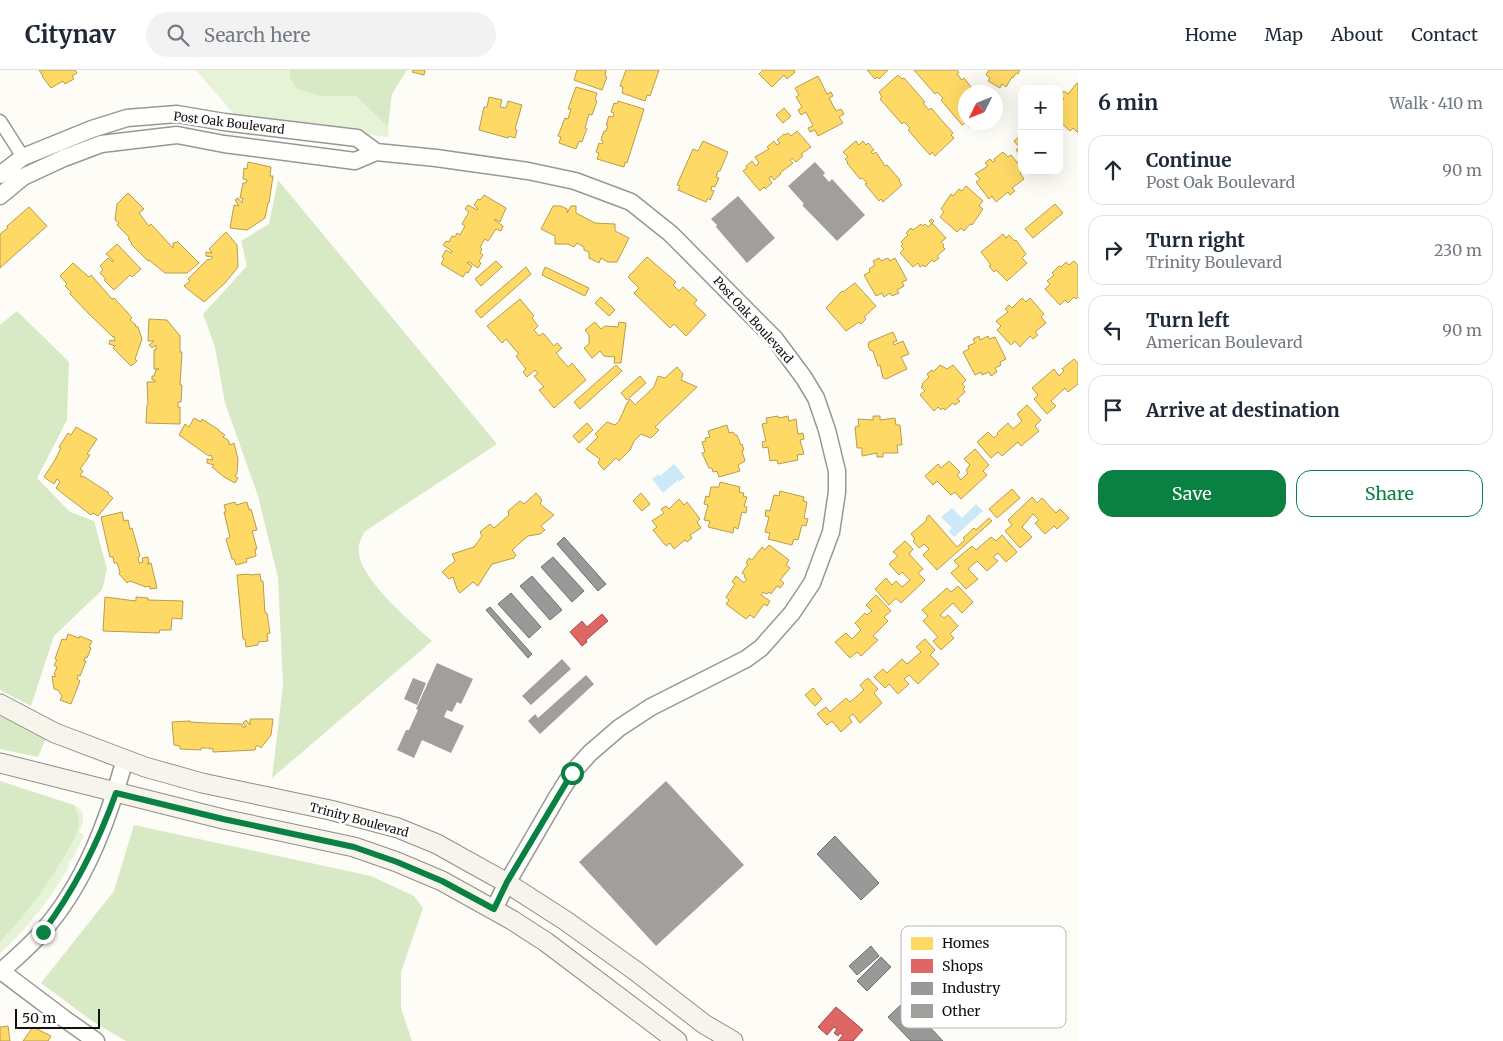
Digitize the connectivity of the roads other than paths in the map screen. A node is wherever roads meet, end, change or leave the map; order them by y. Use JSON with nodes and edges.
{"nodes":[{"id":1,"x":0,"y":121,"type":"edge"},
{"id":2,"x":376,"y":152,"type":"junction"},
{"id":3,"x":24,"y":157,"type":"junction"},
{"id":4,"x":35,"y":172,"type":"junction"},
{"id":5,"x":0,"y":175,"type":"edge"},
{"id":6,"x":0,"y":196,"type":"edge"},
{"id":7,"x":0,"y":704,"type":"edge"},
{"id":8,"x":125,"y":760,"type":"junction"},
{"id":9,"x":0,"y":763,"type":"edge"},
{"id":10,"x":116,"y":793,"type":"junction"},
{"id":11,"x":507,"y":882,"type":"junction"},
{"id":12,"x":494,"y":909,"type":"junction"},
{"id":13,"x":0,"y":972,"type":"edge"},
{"id":14,"x":96,"y":1041,"type":"edge"},
{"id":15,"x":677,"y":1041,"type":"edge"},
{"id":16,"x":733,"y":1041,"type":"edge"}],
"edges":[{"from":1,"to":3,"type":"street"},
{"from":2,"to":3,"type":"street","name":"Post Oak Boulevard"},
{"from":2,"to":4,"type":"street","name":"Post Oak Boulevard"},
{"from":2,"to":11,"type":"street","name":"Post Oak Boulevard"},
{"from":3,"to":4,"type":"street"},
{"from":3,"to":5,"type":"street","name":"Post Oak Boulevard"},
{"from":4,"to":6,"type":"street","name":"Post Oak Boulevard"},
{"from":7,"to":8,"type":"main road","name":"Trinity Boulevard"},
{"from":8,"to":10,"type":"street"},
{"from":8,"to":11,"type":"main road","name":"Trinity Boulevard"},
{"from":9,"to":10,"type":"main road"},
{"from":10,"to":12,"type":"main road"},
{"from":10,"to":13,"type":"street"},
{"from":11,"to":12,"type":"street","name":"Post Oak Boulevard"},
{"from":11,"to":16,"type":"main road","name":"Trinity Boulevard"},
{"from":12,"to":15,"type":"main road"},
{"from":13,"to":14,"type":"street"}]}
